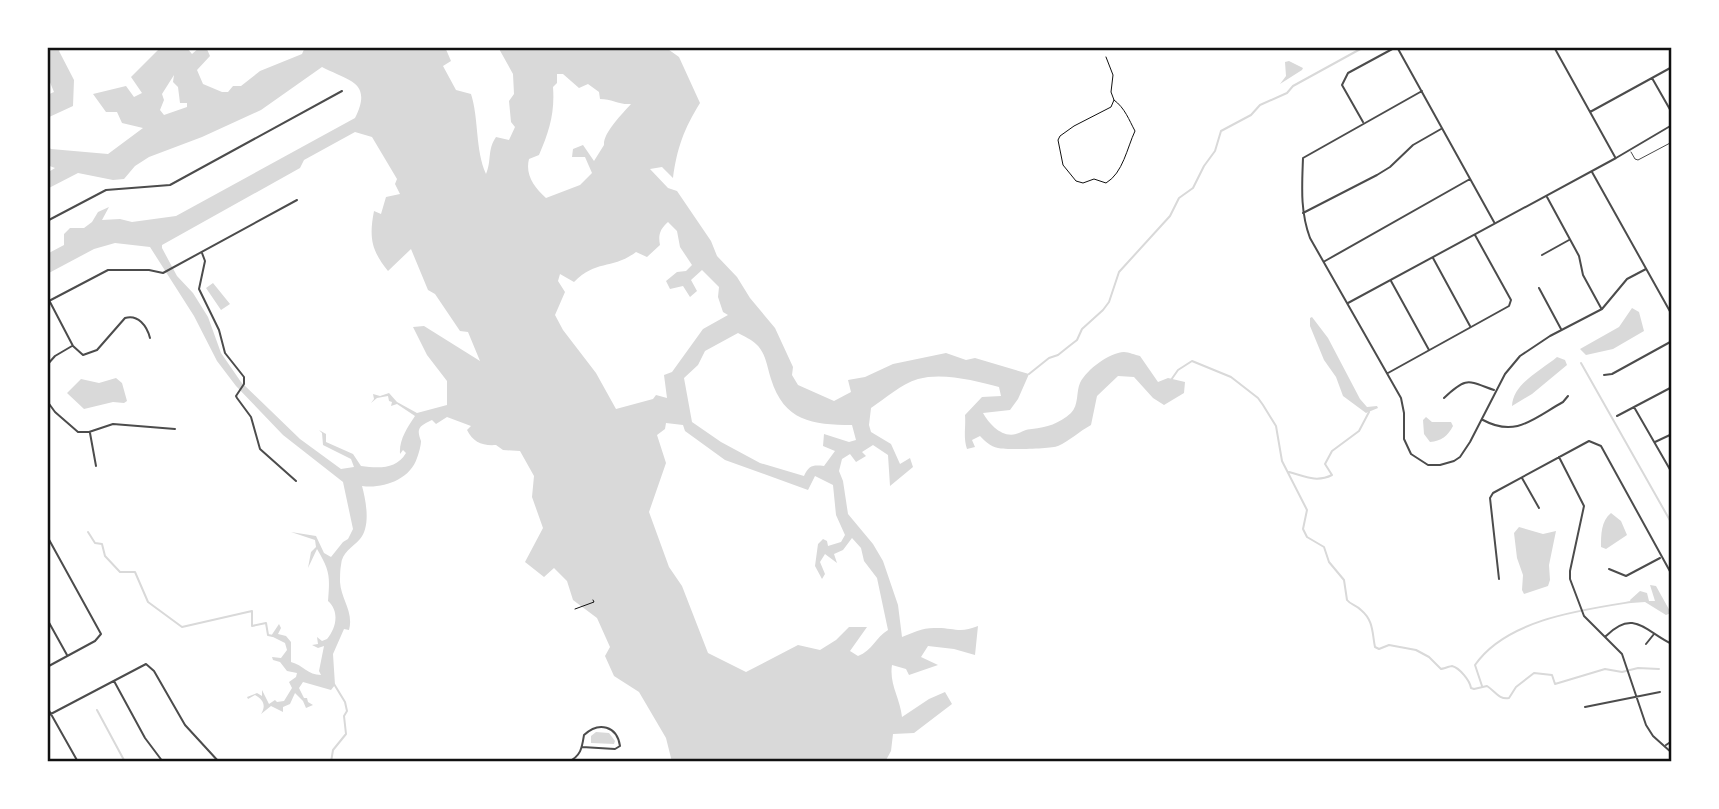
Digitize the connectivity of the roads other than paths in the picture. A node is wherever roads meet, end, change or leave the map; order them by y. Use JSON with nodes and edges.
{"nodes":[{"id":1,"x":1397,"y":47,"type":"edge"},
{"id":2,"x":1554,"y":47,"type":"edge"},
{"id":3,"x":1672,"y":67,"type":"edge"},
{"id":4,"x":1652,"y":78,"type":"junction"},
{"id":5,"x":342,"y":91,"type":"dead end"},
{"id":6,"x":1422,"y":91,"type":"junction"},
{"id":7,"x":1590,"y":112,"type":"junction"},
{"id":8,"x":1672,"y":113,"type":"edge"},
{"id":9,"x":1364,"y":123,"type":"junction"},
{"id":10,"x":1672,"y":125,"type":"edge"},
{"id":11,"x":1442,"y":128,"type":"junction"},
{"id":12,"x":1672,"y":142,"type":"edge"},
{"id":13,"x":1629,"y":150,"type":"junction"},
{"id":14,"x":1616,"y":158,"type":"junction"},
{"id":15,"x":1592,"y":171,"type":"junction"},
{"id":16,"x":1471,"y":179,"type":"junction"},
{"id":17,"x":1546,"y":196,"type":"junction"},
{"id":18,"x":297,"y":200,"type":"dead end"},
{"id":19,"x":1302,"y":213,"type":"junction"},
{"id":20,"x":47,"y":221,"type":"edge"},
{"id":21,"x":1495,"y":223,"type":"junction"},
{"id":22,"x":1474,"y":234,"type":"junction"},
{"id":23,"x":1570,"y":239,"type":"junction"},
{"id":24,"x":202,"y":253,"type":"junction"},
{"id":25,"x":1542,"y":254,"type":"dead end"},
{"id":26,"x":1433,"y":257,"type":"junction"},
{"id":27,"x":1324,"y":262,"type":"junction"},
{"id":28,"x":1646,"y":269,"type":"junction"},
{"id":29,"x":1390,"y":281,"type":"junction"},
{"id":30,"x":1539,"y":288,"type":"dead end"},
{"id":31,"x":48,"y":302,"type":"edge"},
{"id":32,"x":1348,"y":303,"type":"junction"},
{"id":33,"x":1602,"y":309,"type":"junction"},
{"id":34,"x":1672,"y":316,"type":"edge"},
{"id":35,"x":1470,"y":326,"type":"junction"},
{"id":36,"x":1561,"y":330,"type":"junction"},
{"id":37,"x":150,"y":338,"type":"dead end"},
{"id":38,"x":1672,"y":341,"type":"edge"},
{"id":39,"x":73,"y":346,"type":"junction"},
{"id":40,"x":1430,"y":351,"type":"junction"},
{"id":41,"x":47,"y":365,"type":"edge"},
{"id":42,"x":1387,"y":373,"type":"junction"},
{"id":43,"x":1604,"y":374,"type":"dead end"},
{"id":44,"x":1672,"y":387,"type":"edge"},
{"id":45,"x":1495,"y":391,"type":"junction"},
{"id":46,"x":1568,"y":396,"type":"dead end"},
{"id":47,"x":1444,"y":398,"type":"dead end"},
{"id":48,"x":47,"y":401,"type":"edge"},
{"id":49,"x":1634,"y":407,"type":"junction"},
{"id":50,"x":1617,"y":416,"type":"dead end"},
{"id":51,"x":1482,"y":419,"type":"junction"},
{"id":52,"x":175,"y":429,"type":"dead end"},
{"id":53,"x":89,"y":432,"type":"junction"},
{"id":54,"x":1672,"y":433,"type":"edge"},
{"id":55,"x":1654,"y":443,"type":"junction"},
{"id":56,"x":1558,"y":457,"type":"junction"},
{"id":57,"x":96,"y":466,"type":"dead end"},
{"id":58,"x":1672,"y":473,"type":"edge"},
{"id":59,"x":1521,"y":477,"type":"junction"},
{"id":60,"x":296,"y":481,"type":"dead end"},
{"id":61,"x":1539,"y":508,"type":"dead end"},
{"id":62,"x":47,"y":536,"type":"edge"},
{"id":63,"x":1661,"y":557,"type":"junction"},
{"id":64,"x":1609,"y":569,"type":"dead end"},
{"id":65,"x":1672,"y":575,"type":"edge"},
{"id":66,"x":1499,"y":579,"type":"dead end"},
{"id":67,"x":47,"y":620,"type":"edge"},
{"id":68,"x":1655,"y":633,"type":"junction"},
{"id":69,"x":1605,"y":636,"type":"junction"},
{"id":70,"x":1646,"y":644,"type":"dead end"},
{"id":71,"x":1672,"y":644,"type":"edge"},
{"id":72,"x":67,"y":656,"type":"junction"},
{"id":73,"x":47,"y":667,"type":"edge"},
{"id":74,"x":113,"y":680,"type":"junction"},
{"id":75,"x":1660,"y":692,"type":"dead end"},
{"id":76,"x":1635,"y":698,"type":"junction"},
{"id":77,"x":47,"y":707,"type":"edge"},
{"id":78,"x":1585,"y":707,"type":"dead end"},
{"id":79,"x":51,"y":714,"type":"junction"},
{"id":80,"x":47,"y":716,"type":"edge"},
{"id":81,"x":1672,"y":741,"type":"edge"},
{"id":82,"x":1665,"y":746,"type":"junction"},
{"id":83,"x":582,"y":747,"type":"junction"},
{"id":84,"x":1672,"y":754,"type":"edge"},
{"id":85,"x":214,"y":756,"type":"junction"},
{"id":86,"x":490,"y":761,"type":"edge"},
{"id":87,"x":78,"y":762,"type":"edge"},
{"id":88,"x":163,"y":762,"type":"edge"},
{"id":89,"x":209,"y":762,"type":"edge"},
{"id":90,"x":219,"y":762,"type":"edge"},
{"id":91,"x":449,"y":762,"type":"edge"},
{"id":92,"x":475,"y":762,"type":"edge"},
{"id":93,"x":520,"y":762,"type":"edge"},
{"id":94,"x":568,"y":762,"type":"edge"}],
"edges":[{"from":1,"to":6,"type":"street"},
{"from":1,"to":9,"type":"street"},
{"from":2,"to":7,"type":"street"},
{"from":3,"to":4,"type":"street"},
{"from":4,"to":7,"type":"street"},
{"from":4,"to":8,"type":"street"},
{"from":5,"to":20,"type":"street"},
{"from":6,"to":9,"type":"street"},
{"from":6,"to":11,"type":"street"},
{"from":7,"to":14,"type":"street"},
{"from":9,"to":19,"type":"street"},
{"from":10,"to":13,"type":"street"},
{"from":11,"to":16,"type":"street"},
{"from":11,"to":19,"type":"street"},
{"from":12,"to":13,"type":"lane"},
{"from":13,"to":14,"type":"street"},
{"from":14,"to":15,"type":"street"},
{"from":15,"to":17,"type":"street"},
{"from":15,"to":28,"type":"street"},
{"from":16,"to":21,"type":"street"},
{"from":16,"to":27,"type":"street"},
{"from":17,"to":21,"type":"street"},
{"from":17,"to":23,"type":"street"},
{"from":18,"to":24,"type":"street"},
{"from":19,"to":27,"type":"street"},
{"from":21,"to":22,"type":"street"},
{"from":22,"to":26,"type":"street"},
{"from":22,"to":35,"type":"street"},
{"from":23,"to":25,"type":"street"},
{"from":23,"to":33,"type":"street"},
{"from":24,"to":31,"type":"street"},
{"from":24,"to":60,"type":"street"},
{"from":26,"to":29,"type":"street"},
{"from":26,"to":35,"type":"street"},
{"from":27,"to":32,"type":"street"},
{"from":28,"to":33,"type":"street"},
{"from":28,"to":34,"type":"street"},
{"from":29,"to":32,"type":"street"},
{"from":29,"to":40,"type":"street"},
{"from":30,"to":36,"type":"street"},
{"from":31,"to":39,"type":"street"},
{"from":32,"to":42,"type":"street"},
{"from":33,"to":36,"type":"street"},
{"from":35,"to":40,"type":"street"},
{"from":36,"to":45,"type":"street"},
{"from":37,"to":39,"type":"street"},
{"from":38,"to":43,"type":"street"},
{"from":39,"to":41,"type":"street"},
{"from":40,"to":42,"type":"street"},
{"from":42,"to":51,"type":"street"},
{"from":44,"to":49,"type":"street"},
{"from":45,"to":47,"type":"street"},
{"from":45,"to":51,"type":"street"},
{"from":46,"to":51,"type":"street"},
{"from":48,"to":53,"type":"street"},
{"from":49,"to":50,"type":"street"},
{"from":49,"to":55,"type":"street"},
{"from":52,"to":53,"type":"street"},
{"from":53,"to":57,"type":"street"},
{"from":54,"to":55,"type":"street"},
{"from":55,"to":58,"type":"street"},
{"from":56,"to":59,"type":"street"},
{"from":56,"to":63,"type":"street"},
{"from":56,"to":69,"type":"street"},
{"from":59,"to":61,"type":"street"},
{"from":59,"to":66,"type":"street"},
{"from":62,"to":72,"type":"street"},
{"from":63,"to":64,"type":"street"},
{"from":63,"to":65,"type":"street"},
{"from":67,"to":72,"type":"street"},
{"from":68,"to":69,"type":"street"},
{"from":68,"to":70,"type":"street"},
{"from":68,"to":71,"type":"street"},
{"from":69,"to":76,"type":"street"},
{"from":72,"to":73,"type":"street"},
{"from":74,"to":79,"type":"street"},
{"from":74,"to":85,"type":"street"},
{"from":74,"to":88,"type":"street"},
{"from":75,"to":76,"type":"street"},
{"from":76,"to":78,"type":"street"},
{"from":76,"to":82,"type":"street"},
{"from":77,"to":79,"type":"street"},
{"from":79,"to":80,"type":"street"},
{"from":79,"to":87,"type":"street"},
{"from":81,"to":82,"type":"street"},
{"from":82,"to":84,"type":"street"},
{"from":83,"to":83,"type":"street"},
{"from":83,"to":94,"type":"street"},
{"from":85,"to":89,"type":"street"},
{"from":85,"to":90,"type":"street"},
{"from":86,"to":93,"type":"street"},
{"from":91,"to":92,"type":"street"}]}
